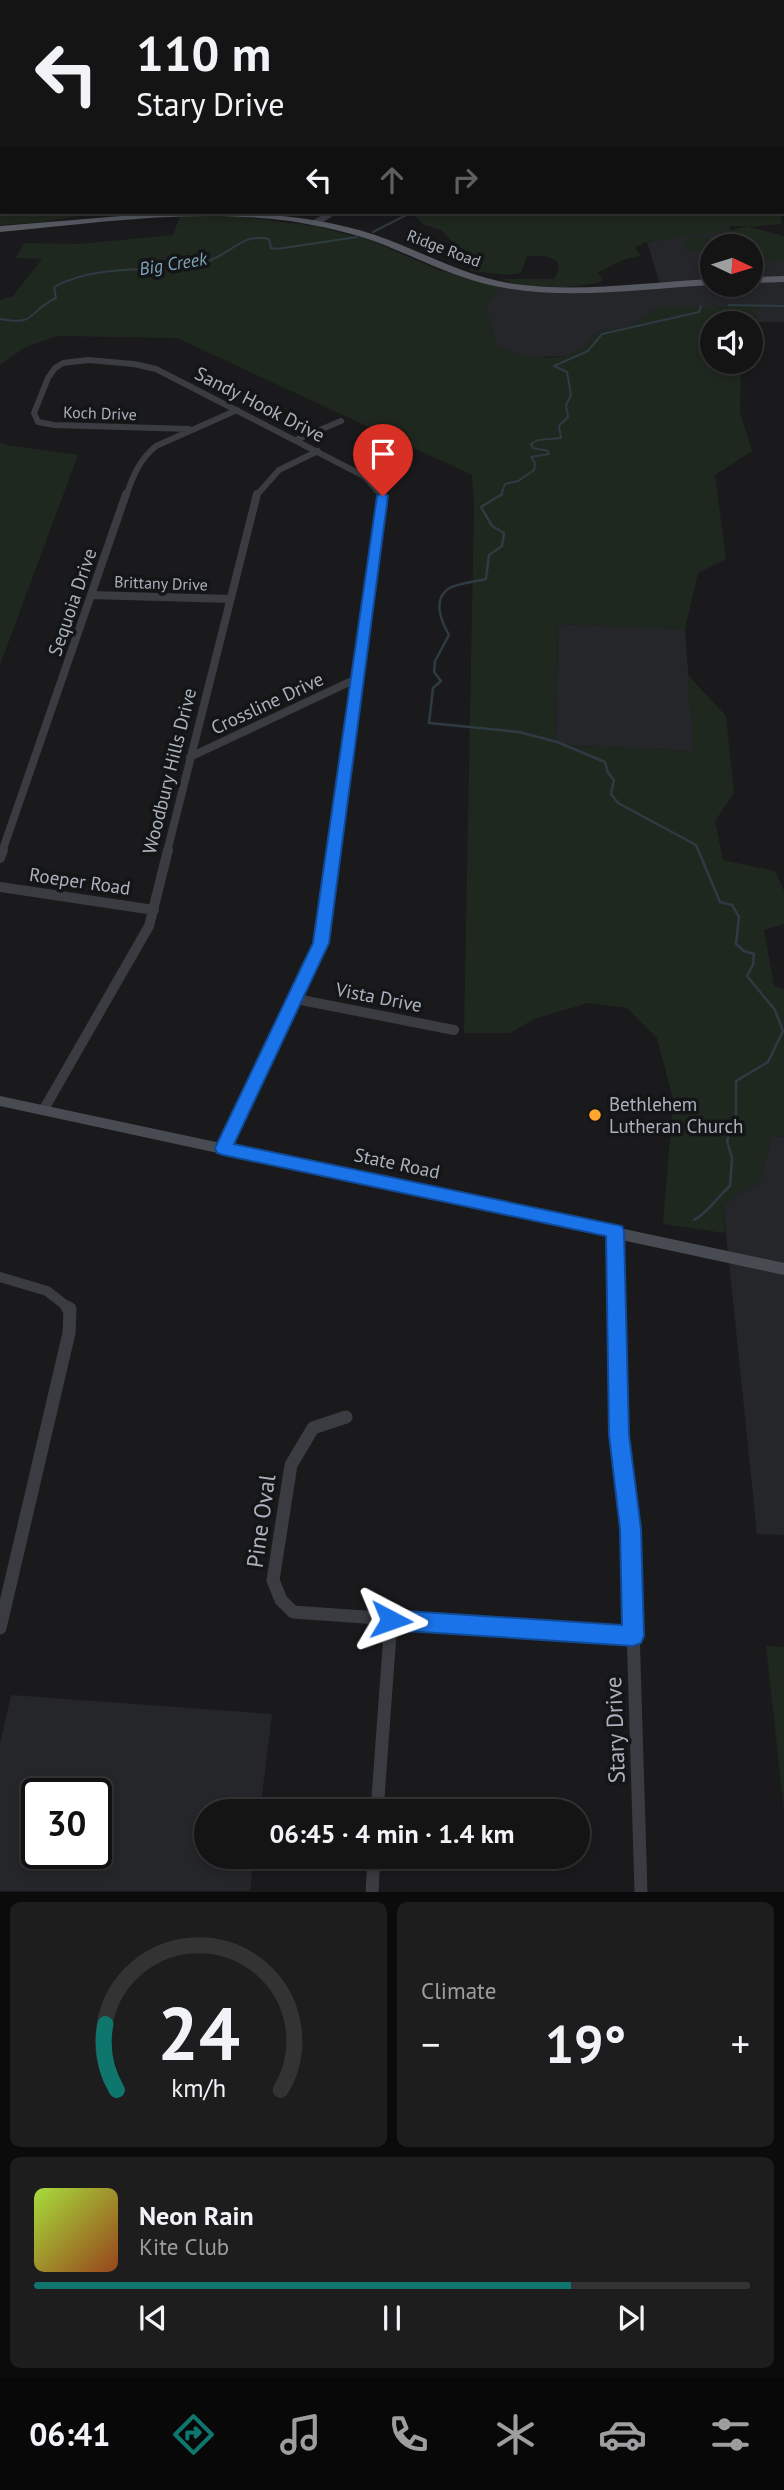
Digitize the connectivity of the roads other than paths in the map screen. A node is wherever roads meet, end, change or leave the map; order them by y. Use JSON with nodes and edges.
{"nodes":[{"id":1,"x":192,"y":214,"type":"edge"},
{"id":2,"x":243,"y":214,"type":"edge"},
{"id":3,"x":331,"y":214,"type":"edge"},
{"id":4,"x":316,"y":222,"type":"junction"},
{"id":5,"x":0,"y":229,"type":"edge"},
{"id":6,"x":784,"y":279,"type":"edge"},
{"id":7,"x":763,"y":280,"type":"edge"},
{"id":8,"x":700,"y":283,"type":"edge"},
{"id":9,"x":63,"y":363,"type":"joint"},
{"id":10,"x":237,"y":410,"type":"junction"},
{"id":11,"x":341,"y":421,"type":"dead end"},
{"id":12,"x":189,"y":429,"type":"junction"},
{"id":13,"x":296,"y":440,"type":"junction"},
{"id":14,"x":318,"y":452,"type":"junction"},
{"id":15,"x":91,"y":594,"type":"junction"},
{"id":16,"x":230,"y":599,"type":"junction"},
{"id":17,"x":358,"y":678,"type":"junction"},
{"id":18,"x":190,"y":757,"type":"junction"},
{"id":19,"x":0,"y":858,"type":"edge"},
{"id":20,"x":0,"y":887,"type":"edge"},
{"id":21,"x":154,"y":910,"type":"junction"},
{"id":22,"x":296,"y":999,"type":"junction"},
{"id":23,"x":454,"y":1030,"type":"dead end"},
{"id":24,"x":0,"y":1101,"type":"edge"},
{"id":25,"x":44,"y":1109,"type":"junction"},
{"id":26,"x":223,"y":1148,"type":"junction"},
{"id":27,"x":615,"y":1231,"type":"junction"},
{"id":28,"x":784,"y":1269,"type":"edge"},
{"id":29,"x":0,"y":1277,"type":"edge"},
{"id":30,"x":346,"y":1417,"type":"dead end"},
{"id":31,"x":391,"y":1620,"type":"junction"},
{"id":32,"x":0,"y":1628,"type":"edge"},
{"id":33,"x":633,"y":1636,"type":"junction"},
{"id":34,"x":378,"y":1799,"type":"edge"},
{"id":35,"x":373,"y":1869,"type":"edge"},
{"id":36,"x":372,"y":1892,"type":"edge"},
{"id":37,"x":641,"y":1892,"type":"edge"}],
"edges":[{"from":1,"to":5,"type":"main road","name":"Ridge Road"},
{"from":2,"to":4,"type":"main road","name":"Ridge Road"},
{"from":3,"to":4,"type":"street"},
{"from":4,"to":8,"type":"main road","name":"Ridge Road"},
{"from":6,"to":7,"type":"main road"},
{"from":9,"to":10,"type":"street","name":"Sandy Hook Drive"},
{"from":9,"to":12,"type":"street","name":"Koch Drive"},
{"from":10,"to":12,"type":"street","name":"Sequoia Drive"},
{"from":10,"to":13,"type":"street","name":"Sandy Hook Drive"},
{"from":11,"to":13,"type":"street"},
{"from":12,"to":15,"type":"street","name":"Sequoia Drive"},
{"from":13,"to":14,"type":"street","name":"Sandy Hook Drive"},
{"from":14,"to":16,"type":"street","name":"Woodbury Hills Drive"},
{"from":14,"to":17,"type":"street","name":"Sandy Hook Drive"},
{"from":15,"to":16,"type":"street","name":"Brittany Drive"},
{"from":15,"to":19,"type":"street","name":"Sequoia Drive"},
{"from":16,"to":18,"type":"street","name":"Woodbury Hills Drive"},
{"from":17,"to":18,"type":"street","name":"Crossline Drive"},
{"from":17,"to":22,"type":"street","name":"Sandy Hook Drive"},
{"from":18,"to":21,"type":"street","name":"Woodbury Hills Drive"},
{"from":20,"to":21,"type":"street","name":"Roeper Road"},
{"from":21,"to":25,"type":"street","name":"Woodbury Hills Drive"},
{"from":22,"to":23,"type":"street","name":"Vista Drive"},
{"from":22,"to":26,"type":"street","name":"Sandy Hook Drive"},
{"from":24,"to":25,"type":"main road","name":"State Road"},
{"from":25,"to":26,"type":"main road","name":"State Road"},
{"from":26,"to":27,"type":"main road","name":"State Road"},
{"from":27,"to":28,"type":"main road","name":"State Road"},
{"from":27,"to":33,"type":"street","name":"Stary Drive"},
{"from":29,"to":32,"type":"street"},
{"from":30,"to":31,"type":"street","name":"Pine Oval"},
{"from":31,"to":33,"type":"street"},
{"from":31,"to":34,"type":"street"},
{"from":33,"to":37,"type":"street","name":"Stary Drive"},
{"from":35,"to":36,"type":"street"}]}
